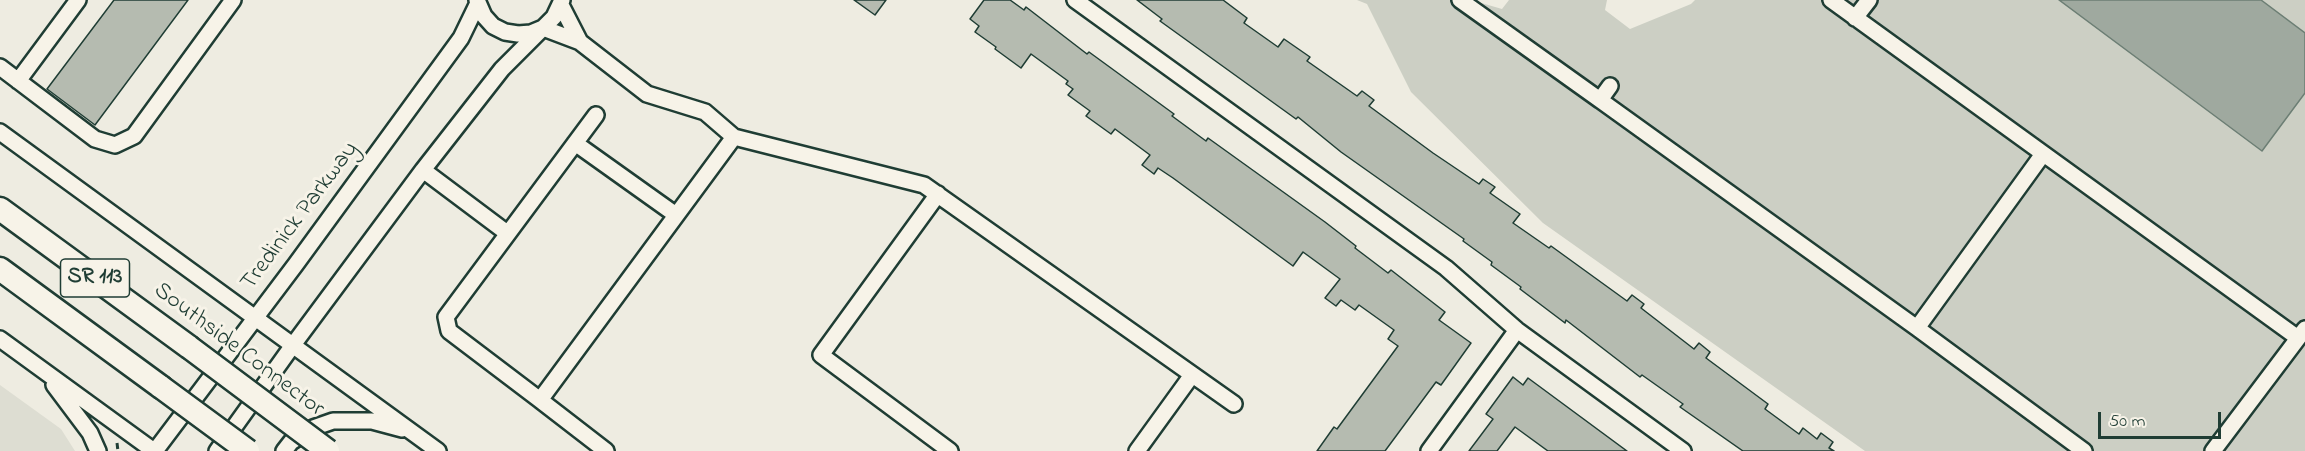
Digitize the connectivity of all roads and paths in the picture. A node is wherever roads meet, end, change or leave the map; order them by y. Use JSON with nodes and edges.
{"nodes":[{"id":1,"x":78,"y":0,"type":"edge"},
{"id":2,"x":233,"y":0,"type":"edge"},
{"id":3,"x":1074,"y":0,"type":"edge"},
{"id":4,"x":1460,"y":0,"type":"edge"},
{"id":5,"x":1831,"y":0,"type":"edge"},
{"id":6,"x":1869,"y":0,"type":"edge"},
{"id":7,"x":477,"y":2,"type":"edge"},
{"id":8,"x":562,"y":2,"type":"edge"},
{"id":9,"x":1855,"y":18,"type":"junction"},
{"id":10,"x":543,"y":28,"type":"junction"},
{"id":11,"x":580,"y":42,"type":"junction"},
{"id":12,"x":0,"y":67,"type":"edge"},
{"id":13,"x":18,"y":81,"type":"junction"},
{"id":14,"x":1610,"y":86,"type":"dead end"},
{"id":15,"x":1600,"y":100,"type":"junction"},
{"id":16,"x":597,"y":115,"type":"dead end"},
{"id":17,"x":0,"y":132,"type":"edge"},
{"id":18,"x":734,"y":137,"type":"junction"},
{"id":19,"x":575,"y":143,"type":"junction"},
{"id":20,"x":2043,"y":154,"type":"junction"},
{"id":21,"x":423,"y":170,"type":"junction"},
{"id":22,"x":938,"y":194,"type":"junction"},
{"id":23,"x":0,"y":209,"type":"edge"},
{"id":24,"x":676,"y":215,"type":"junction"},
{"id":25,"x":507,"y":234,"type":"junction"},
{"id":26,"x":0,"y":269,"type":"edge"},
{"id":27,"x":254,"y":317,"type":"junction"},
{"id":28,"x":1917,"y":328,"type":"junction"},
{"id":29,"x":1517,"y":330,"type":"junction"},
{"id":30,"x":2302,"y":334,"type":"edge"},
{"id":31,"x":0,"y":339,"type":"edge"},
{"id":32,"x":292,"y":345,"type":"junction"},
{"id":33,"x":43,"y":370,"type":"junction"},
{"id":34,"x":1192,"y":375,"type":"junction"},
{"id":35,"x":540,"y":400,"type":"junction"},
{"id":36,"x":1234,"y":404,"type":"dead end"},
{"id":37,"x":411,"y":431,"type":"junction"},
{"id":38,"x":98,"y":451,"type":"edge"},
{"id":39,"x":154,"y":451,"type":"edge"},
{"id":40,"x":217,"y":451,"type":"edge"},
{"id":41,"x":248,"y":451,"type":"edge"},
{"id":42,"x":284,"y":451,"type":"edge"},
{"id":43,"x":328,"y":451,"type":"edge"},
{"id":44,"x":438,"y":451,"type":"edge"},
{"id":45,"x":606,"y":451,"type":"edge"},
{"id":46,"x":950,"y":451,"type":"edge"},
{"id":47,"x":1137,"y":451,"type":"edge"},
{"id":48,"x":1429,"y":451,"type":"edge"},
{"id":49,"x":1683,"y":451,"type":"edge"},
{"id":50,"x":2084,"y":451,"type":"edge"},
{"id":51,"x":2213,"y":451,"type":"edge"}],
"edges":[{"from":1,"to":13,"type":"street"},
{"from":2,"to":13,"type":"street"},
{"from":3,"to":29,"type":"street"},
{"from":4,"to":15,"type":"street"},
{"from":5,"to":9,"type":"street"},
{"from":6,"to":9,"type":"street"},
{"from":7,"to":10,"type":"street"},
{"from":7,"to":27,"type":"street","name":"Tredinick Parkway"},
{"from":8,"to":10,"type":"street"},
{"from":8,"to":11,"type":"street"},
{"from":9,"to":20,"type":"street"},
{"from":10,"to":11,"type":"street"},
{"from":10,"to":21,"type":"street"},
{"from":11,"to":18,"type":"street"},
{"from":12,"to":13,"type":"street"},
{"from":14,"to":15,"type":"street"},
{"from":15,"to":28,"type":"street"},
{"from":16,"to":19,"type":"street"},
{"from":17,"to":27,"type":"street","name":"Southside Connector"},
{"from":18,"to":22,"type":"street"},
{"from":18,"to":24,"type":"street"},
{"from":19,"to":24,"type":"street"},
{"from":19,"to":25,"type":"street"},
{"from":20,"to":28,"type":"street"},
{"from":20,"to":30,"type":"street"},
{"from":21,"to":25,"type":"street"},
{"from":21,"to":32,"type":"street"},
{"from":22,"to":34,"type":"street"},
{"from":22,"to":46,"type":"street"},
{"from":23,"to":43,"type":"highway","name":"Southside Connector","number":"SR 113","bridge":true},
{"from":24,"to":35,"type":"street"},
{"from":25,"to":35,"type":"street"},
{"from":26,"to":41,"type":"highway","number":"SR 113","bridge":true},
{"from":27,"to":32,"type":"street","name":"Southside Connector"},
{"from":27,"to":39,"type":"street","name":"Tredinick Parkway"},
{"from":28,"to":50,"type":"street"},
{"from":29,"to":48,"type":"street"},
{"from":29,"to":49,"type":"street"},
{"from":30,"to":51,"type":"street"},
{"from":31,"to":33,"type":"street"},
{"from":32,"to":37,"type":"street","name":"Southside Connector"},
{"from":32,"to":40,"type":"street"},
{"from":33,"to":38,"type":"street"},
{"from":33,"to":39,"type":"street"},
{"from":34,"to":36,"type":"street"},
{"from":34,"to":47,"type":"street"},
{"from":35,"to":45,"type":"street"},
{"from":37,"to":42,"type":"street"},
{"from":37,"to":44,"type":"street","name":"Southside Connector"}]}
